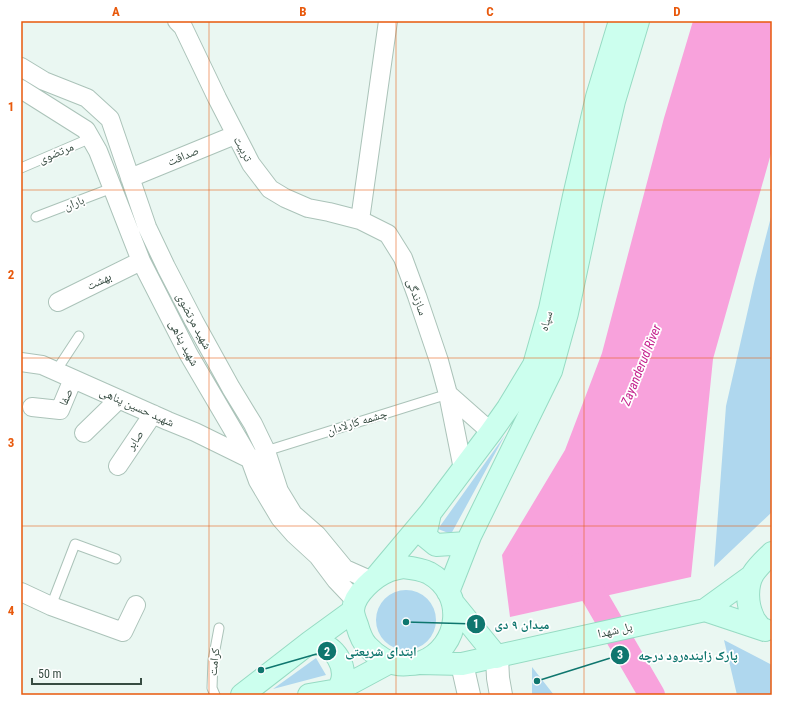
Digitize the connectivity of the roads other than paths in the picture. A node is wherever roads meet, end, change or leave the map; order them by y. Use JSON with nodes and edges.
{"nodes":[{"id":1,"x":177,"y":21,"type":"edge"},
{"id":2,"x":388,"y":21,"type":"edge"},
{"id":3,"x":620,"y":21,"type":"edge"},
{"id":4,"x":638,"y":21,"type":"edge"},
{"id":5,"x":21,"y":68,"type":"edge"},
{"id":6,"x":21,"y":89,"type":"edge"},
{"id":7,"x":236,"y":135,"type":"junction"},
{"id":8,"x":91,"y":138,"type":"junction"},
{"id":9,"x":22,"y":168,"type":"edge"},
{"id":10,"x":130,"y":178,"type":"junction"},
{"id":11,"x":112,"y":188,"type":"junction"},
{"id":12,"x":36,"y":217,"type":"dead end"},
{"id":13,"x":360,"y":220,"type":"junction"},
{"id":14,"x":141,"y":261,"type":"junction"},
{"id":15,"x":58,"y":302,"type":"dead end"},
{"id":16,"x":79,"y":336,"type":"dead end"},
{"id":17,"x":21,"y":362,"type":"edge"},
{"id":18,"x":56,"y":371,"type":"junction"},
{"id":19,"x":73,"y":379,"type":"junction"},
{"id":20,"x":448,"y":394,"type":"junction"},
{"id":21,"x":119,"y":399,"type":"junction"},
{"id":22,"x":32,"y":407,"type":"dead end"},
{"id":23,"x":152,"y":414,"type":"junction"},
{"id":24,"x":491,"y":432,"type":"junction"},
{"id":25,"x":84,"y":433,"type":"dead end"},
{"id":26,"x":266,"y":451,"type":"junction"},
{"id":27,"x":250,"y":459,"type":"junction"},
{"id":28,"x":118,"y":466,"type":"dead end"},
{"id":29,"x":463,"y":468,"type":"junction"},
{"id":30,"x":430,"y":513,"type":"junction"},
{"id":31,"x":467,"y":543,"type":"junction"},
{"id":32,"x":772,"y":553,"type":"edge"},
{"id":33,"x":116,"y":559,"type":"dead end"},
{"id":34,"x":342,"y":575,"type":"junction"},
{"id":35,"x":752,"y":576,"type":"junction"},
{"id":36,"x":375,"y":578,"type":"junction"},
{"id":37,"x":22,"y":596,"type":"edge"},
{"id":38,"x":450,"y":597,"type":"junction"},
{"id":39,"x":136,"y":605,"type":"dead end"},
{"id":40,"x":354,"y":605,"type":"junction"},
{"id":41,"x":51,"y":606,"type":"junction"},
{"id":42,"x":705,"y":610,"type":"junction"},
{"id":43,"x":219,"y":628,"type":"dead end"},
{"id":44,"x":766,"y":630,"type":"edge"},
{"id":45,"x":309,"y":643,"type":"junction"},
{"id":46,"x":497,"y":657,"type":"junction"},
{"id":47,"x":390,"y":662,"type":"junction"},
{"id":48,"x":420,"y":663,"type":"junction"},
{"id":49,"x":462,"y":664,"type":"junction"},
{"id":50,"x":339,"y":693,"type":"edge"},
{"id":51,"x":215,"y":695,"type":"edge"},
{"id":52,"x":242,"y":695,"type":"edge"},
{"id":53,"x":309,"y":695,"type":"edge"},
{"id":54,"x":469,"y":695,"type":"edge"},
{"id":55,"x":501,"y":695,"type":"edge"}],
"edges":[{"from":1,"to":7,"type":"street","name":"تربیت"},
{"from":2,"to":13,"type":"street"},
{"from":3,"to":24,"type":"main road","name":"سپاه"},
{"from":4,"to":31,"type":"main road","name":"سپاه"},
{"from":5,"to":10,"type":"street","name":"شهيد مرتضوی"},
{"from":6,"to":8,"type":"street","name":"شهید پناهی"},
{"from":7,"to":10,"type":"street","name":"صداقت"},
{"from":7,"to":13,"type":"street","name":"تربیت"},
{"from":8,"to":9,"type":"lane","name":"مرتضوی"},
{"from":8,"to":11,"type":"street","name":"شهید پناهی"},
{"from":10,"to":26,"type":"street","name":"شهيد مرتضوی"},
{"from":11,"to":12,"type":"lane","name":"باران"},
{"from":11,"to":14,"type":"street","name":"شهید پناهی"},
{"from":13,"to":20,"type":"street","name":"سازندگی"},
{"from":14,"to":15,"type":"street","name":"بهشت"},
{"from":14,"to":27,"type":"street","name":"شهید پناهی"},
{"from":16,"to":18,"type":"lane"},
{"from":17,"to":18,"type":"street","name":"شهید حسین پناهی"},
{"from":18,"to":19,"type":"street","name":"شهید حسین پناهی"},
{"from":19,"to":21,"type":"street","name":"شهید حسین پناهی"},
{"from":19,"to":22,"type":"street","name":"صفا"},
{"from":20,"to":24,"type":"street"},
{"from":20,"to":26,"type":"lane","name":"چشمه کارلادان"},
{"from":20,"to":29,"type":"street","name":"سازندگی"},
{"from":21,"to":23,"type":"street","name":"شهید حسین پناهی"},
{"from":21,"to":25,"type":"street"},
{"from":23,"to":27,"type":"street","name":"شهید حسین پناهی"},
{"from":23,"to":28,"type":"street","name":"صابر"},
{"from":24,"to":29,"type":"main road","name":"سپاه"},
{"from":26,"to":27,"type":"street"},
{"from":26,"to":34,"type":"street","name":"شهيد مرتضوی"},
{"from":27,"to":34,"type":"street","name":"شهید پناهی"},
{"from":29,"to":30,"type":"main road","name":"سپاه"},
{"from":30,"to":31,"type":"main road"},
{"from":30,"to":36,"type":"main road","name":"سپاه"},
{"from":31,"to":38,"type":"main road","name":"سپاه"},
{"from":32,"to":35,"type":"main road"},
{"from":33,"to":41,"type":"lane"},
{"from":34,"to":36,"type":"street","name":"شهيد مرتضوی"},
{"from":34,"to":40,"type":"street","name":"شهید پناهی"},
{"from":35,"to":42,"type":"main road"},
{"from":35,"to":44,"type":"main road"},
{"from":36,"to":38,"type":"main road"},
{"from":36,"to":40,"type":"main road"},
{"from":37,"to":41,"type":"street"},
{"from":38,"to":46,"type":"main road"},
{"from":38,"to":48,"type":"main road"},
{"from":39,"to":41,"type":"street"},
{"from":40,"to":45,"type":"main road"},
{"from":40,"to":47,"type":"main road"},
{"from":42,"to":44,"type":"main road"},
{"from":42,"to":46,"type":"main road","name":"پل شهدا"},
{"from":43,"to":51,"type":"lane","name":"کرامت"},
{"from":45,"to":50,"type":"main road"},
{"from":45,"to":52,"type":"main road"},
{"from":46,"to":49,"type":"main road","name":"پل شهدا"},
{"from":46,"to":55,"type":"street"},
{"from":47,"to":48,"type":"main road"},
{"from":47,"to":50,"type":"main road"},
{"from":48,"to":49,"type":"main road","name":"پل شهدا"},
{"from":49,"to":54,"type":"street"},
{"from":50,"to":53,"type":"main road"}]}
